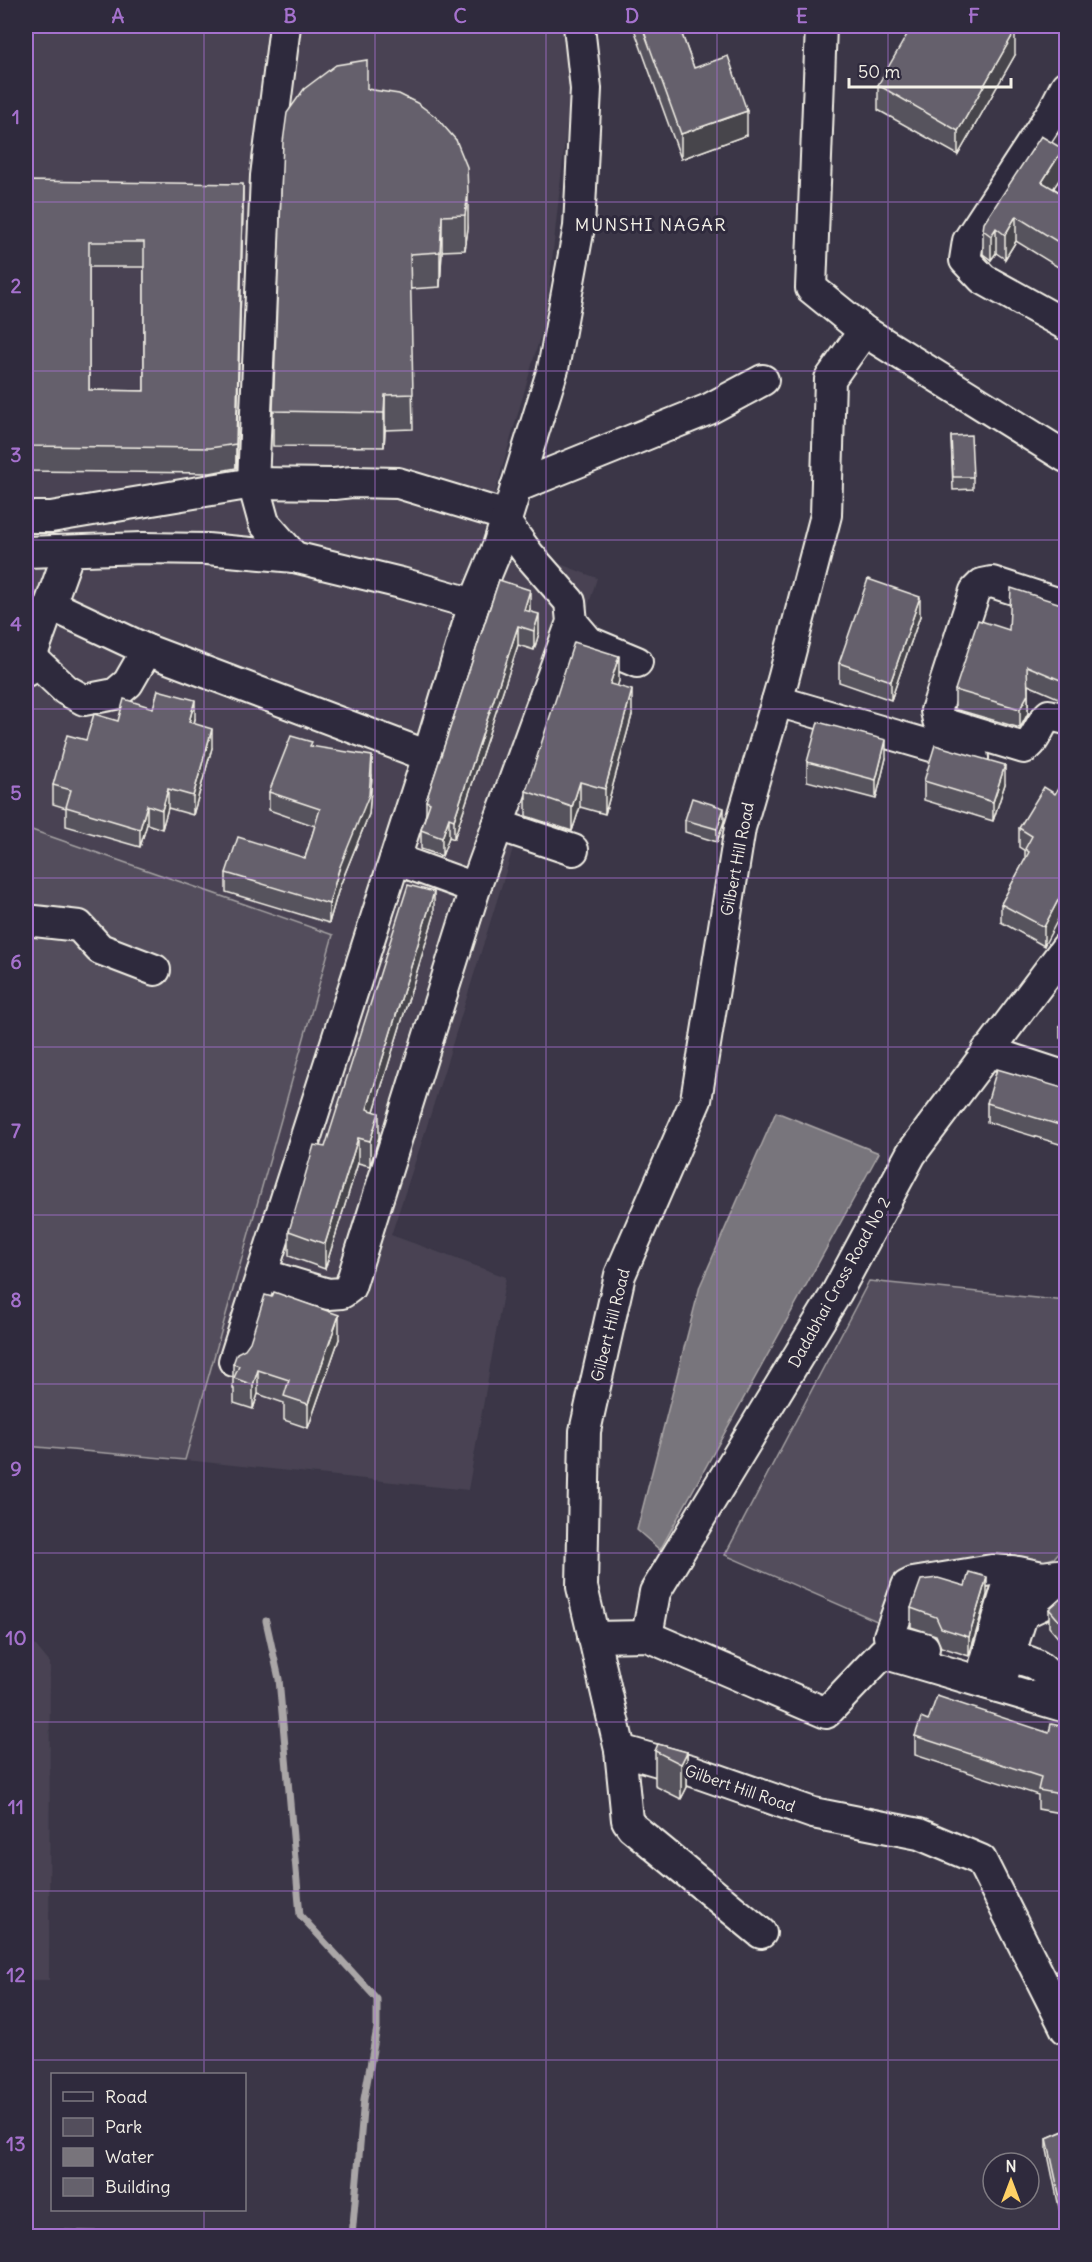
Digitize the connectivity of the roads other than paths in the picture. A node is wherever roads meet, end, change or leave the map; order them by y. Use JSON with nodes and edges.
{"nodes":[{"id":1,"x":285,"y":26,"type":"edge"},
{"id":2,"x":579,"y":26,"type":"edge"},
{"id":3,"x":821,"y":26,"type":"edge"},
{"id":4,"x":1066,"y":86,"type":"edge"},
{"id":5,"x":1066,"y":325,"type":"edge"},
{"id":6,"x":864,"y":331,"type":"junction"},
{"id":7,"x":763,"y":380,"type":"dead end"},
{"id":8,"x":1066,"y":457,"type":"edge"},
{"id":9,"x":253,"y":483,"type":"junction"},
{"id":10,"x":516,"y":487,"type":"junction"},
{"id":11,"x":26,"y":517,"type":"edge"},
{"id":12,"x":506,"y":519,"type":"junction"},
{"id":13,"x":26,"y":552,"type":"edge"},
{"id":14,"x":69,"y":552,"type":"junction"},
{"id":15,"x":294,"y":557,"type":"junction"},
{"id":16,"x":474,"y":604,"type":"junction"},
{"id":17,"x":51,"y":605,"type":"junction"},
{"id":18,"x":1066,"y":606,"type":"edge"},
{"id":19,"x":572,"y":622,"type":"junction"},
{"id":20,"x":147,"y":650,"type":"junction"},
{"id":21,"x":637,"y":662,"type":"dead end"},
{"id":22,"x":28,"y":664,"type":"edge"},
{"id":23,"x":777,"y":701,"type":"junction"},
{"id":24,"x":1066,"y":719,"type":"edge"},
{"id":25,"x":428,"y":756,"type":"junction"},
{"id":26,"x":1003,"y":766,"type":"edge"},
{"id":27,"x":498,"y":825,"type":"junction"},
{"id":28,"x":573,"y":850,"type":"dead end"},
{"id":29,"x":395,"y":859,"type":"junction"},
{"id":30,"x":477,"y":882,"type":"junction"},
{"id":31,"x":26,"y":920,"type":"edge"},
{"id":32,"x":1066,"y":948,"type":"edge"},
{"id":33,"x":155,"y":970,"type":"dead end"},
{"id":34,"x":987,"y":1052,"type":"junction"},
{"id":35,"x":1066,"y":1077,"type":"edge"},
{"id":36,"x":262,"y":1274,"type":"junction"},
{"id":37,"x":234,"y":1361,"type":"edge"},
{"id":38,"x":1012,"y":1571,"type":"junction"},
{"id":39,"x":1027,"y":1622,"type":"edge"},
{"id":40,"x":648,"y":1636,"type":"junction"},
{"id":41,"x":593,"y":1637,"type":"junction"},
{"id":42,"x":1066,"y":1684,"type":"edge"},
{"id":43,"x":1066,"y":1707,"type":"edge"},
{"id":44,"x":620,"y":1750,"type":"junction"},
{"id":45,"x":761,"y":1933,"type":"dead end"},
{"id":46,"x":1066,"y":2029,"type":"edge"}],
"edges":[{"from":1,"to":9,"type":"street"},
{"from":2,"to":10,"type":"street"},
{"from":3,"to":6,"type":"street"},
{"from":4,"to":5,"type":"street"},
{"from":6,"to":8,"type":"street"},
{"from":6,"to":23,"type":"street","name":"Gilbert Hill Road"},
{"from":7,"to":10,"type":"street"},
{"from":9,"to":11,"type":"street"},
{"from":9,"to":12,"type":"street"},
{"from":9,"to":15,"type":"street"},
{"from":10,"to":12,"type":"street"},
{"from":12,"to":16,"type":"street"},
{"from":12,"to":19,"type":"street"},
{"from":13,"to":14,"type":"street"},
{"from":14,"to":15,"type":"street"},
{"from":14,"to":17,"type":"street"},
{"from":15,"to":16,"type":"street"},
{"from":16,"to":25,"type":"street"},
{"from":17,"to":20,"type":"street"},
{"from":17,"to":22,"type":"street"},
{"from":18,"to":24,"type":"street"},
{"from":19,"to":21,"type":"street"},
{"from":19,"to":27,"type":"street"},
{"from":20,"to":22,"type":"street"},
{"from":20,"to":25,"type":"street"},
{"from":23,"to":26,"type":"street"},
{"from":23,"to":41,"type":"street","name":"Gilbert Hill Road"},
{"from":25,"to":29,"type":"street"},
{"from":27,"to":28,"type":"street"},
{"from":27,"to":30,"type":"street"},
{"from":29,"to":30,"type":"street"},
{"from":29,"to":36,"type":"street"},
{"from":30,"to":36,"type":"street"},
{"from":31,"to":33,"type":"street"},
{"from":32,"to":34,"type":"street","name":"Dadabhai Cross Road No 2"},
{"from":34,"to":35,"type":"street"},
{"from":34,"to":40,"type":"street","name":"Dadabhai Cross Road No 2"},
{"from":36,"to":37,"type":"street"},
{"from":38,"to":39,"type":"street"},
{"from":38,"to":39,"type":"street"},
{"from":38,"to":39,"type":"street"},
{"from":39,"to":40,"type":"street"},
{"from":39,"to":42,"type":"street"},
{"from":39,"to":43,"type":"street"},
{"from":40,"to":41,"type":"street"},
{"from":41,"to":44,"type":"street","name":"Gilbert Hill Road"},
{"from":44,"to":45,"type":"street"},
{"from":44,"to":46,"type":"street","name":"Gilbert Hill Road"}]}
